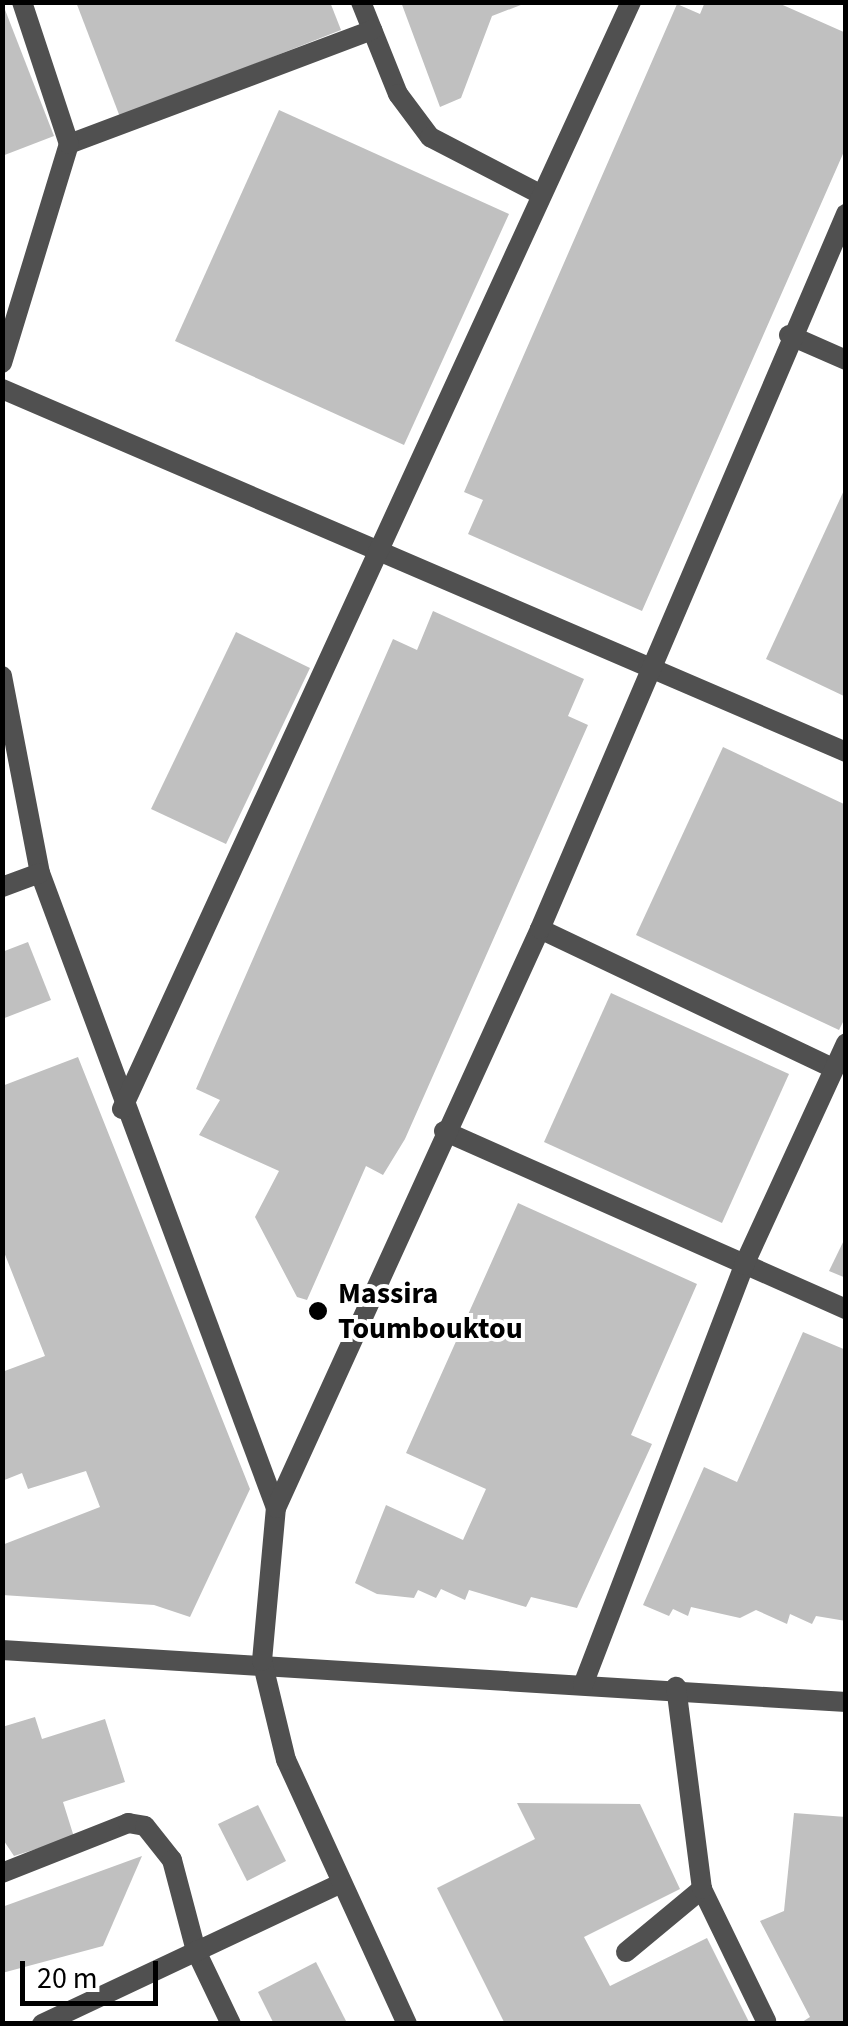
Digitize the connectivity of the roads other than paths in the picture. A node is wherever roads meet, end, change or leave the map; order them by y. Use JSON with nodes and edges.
{"nodes":[{"id":1,"x":22,"y":2,"type":"edge"},
{"id":2,"x":361,"y":2,"type":"edge"},
{"id":3,"x":632,"y":2,"type":"edge"},
{"id":4,"x":372,"y":30,"type":"junction"},
{"id":5,"x":70,"y":144,"type":"junction"},
{"id":6,"x":540,"y":194,"type":"junction"},
{"id":7,"x":846,"y":214,"type":"edge"},
{"id":8,"x":790,"y":335,"type":"junction"},
{"id":9,"x":846,"y":360,"type":"edge"},
{"id":10,"x":2,"y":363,"type":"edge"},
{"id":11,"x":2,"y":389,"type":"edge"},
{"id":12,"x":378,"y":552,"type":"junction"},
{"id":13,"x":650,"y":672,"type":"junction"},
{"id":14,"x":2,"y":676,"type":"edge"},
{"id":15,"x":846,"y":752,"type":"edge"},
{"id":16,"x":40,"y":872,"type":"junction"},
{"id":17,"x":2,"y":886,"type":"edge"},
{"id":18,"x":540,"y":929,"type":"junction"},
{"id":19,"x":846,"y":1043,"type":"edge"},
{"id":20,"x":833,"y":1068,"type":"junction"},
{"id":21,"x":122,"y":1109,"type":"junction"},
{"id":22,"x":444,"y":1131,"type":"junction"},
{"id":23,"x":744,"y":1265,"type":"junction"},
{"id":24,"x":846,"y":1309,"type":"edge"},
{"id":25,"x":276,"y":1508,"type":"junction"},
{"id":26,"x":2,"y":1650,"type":"edge"},
{"id":27,"x":262,"y":1661,"type":"junction"},
{"id":28,"x":582,"y":1685,"type":"junction"},
{"id":29,"x":676,"y":1687,"type":"junction"},
{"id":30,"x":846,"y":1702,"type":"edge"},
{"id":31,"x":2,"y":1873,"type":"edge"},
{"id":32,"x":342,"y":1883,"type":"junction"},
{"id":33,"x":702,"y":1889,"type":"junction"},
{"id":34,"x":196,"y":1951,"type":"junction"},
{"id":35,"x":626,"y":1952,"type":"dead end"},
{"id":36,"x":766,"y":2021,"type":"dead end"},
{"id":37,"x":42,"y":2024,"type":"edge"},
{"id":38,"x":231,"y":2024,"type":"edge"},
{"id":39,"x":407,"y":2024,"type":"edge"}],
"edges":[{"from":1,"to":5,"type":"street"},
{"from":2,"to":4,"type":"street"},
{"from":3,"to":6,"type":"street"},
{"from":4,"to":5,"type":"street"},
{"from":4,"to":6,"type":"street"},
{"from":5,"to":10,"type":"street"},
{"from":6,"to":12,"type":"street"},
{"from":7,"to":8,"type":"street"},
{"from":8,"to":9,"type":"street"},
{"from":8,"to":13,"type":"street"},
{"from":11,"to":12,"type":"street"},
{"from":12,"to":13,"type":"street"},
{"from":12,"to":21,"type":"street"},
{"from":13,"to":15,"type":"street"},
{"from":13,"to":18,"type":"street"},
{"from":14,"to":16,"type":"street"},
{"from":16,"to":17,"type":"street"},
{"from":16,"to":21,"type":"street"},
{"from":18,"to":20,"type":"street"},
{"from":18,"to":22,"type":"street"},
{"from":19,"to":20,"type":"street"},
{"from":20,"to":23,"type":"street"},
{"from":21,"to":25,"type":"street"},
{"from":22,"to":23,"type":"street"},
{"from":22,"to":25,"type":"street"},
{"from":23,"to":24,"type":"street"},
{"from":23,"to":28,"type":"street"},
{"from":25,"to":27,"type":"street"},
{"from":26,"to":27,"type":"street"},
{"from":27,"to":28,"type":"street"},
{"from":27,"to":32,"type":"street"},
{"from":28,"to":29,"type":"street"},
{"from":29,"to":30,"type":"street"},
{"from":29,"to":33,"type":"street"},
{"from":31,"to":34,"type":"street"},
{"from":32,"to":34,"type":"street"},
{"from":32,"to":39,"type":"street"},
{"from":33,"to":35,"type":"street"},
{"from":33,"to":36,"type":"street"},
{"from":34,"to":37,"type":"street"},
{"from":34,"to":38,"type":"street"}]}
